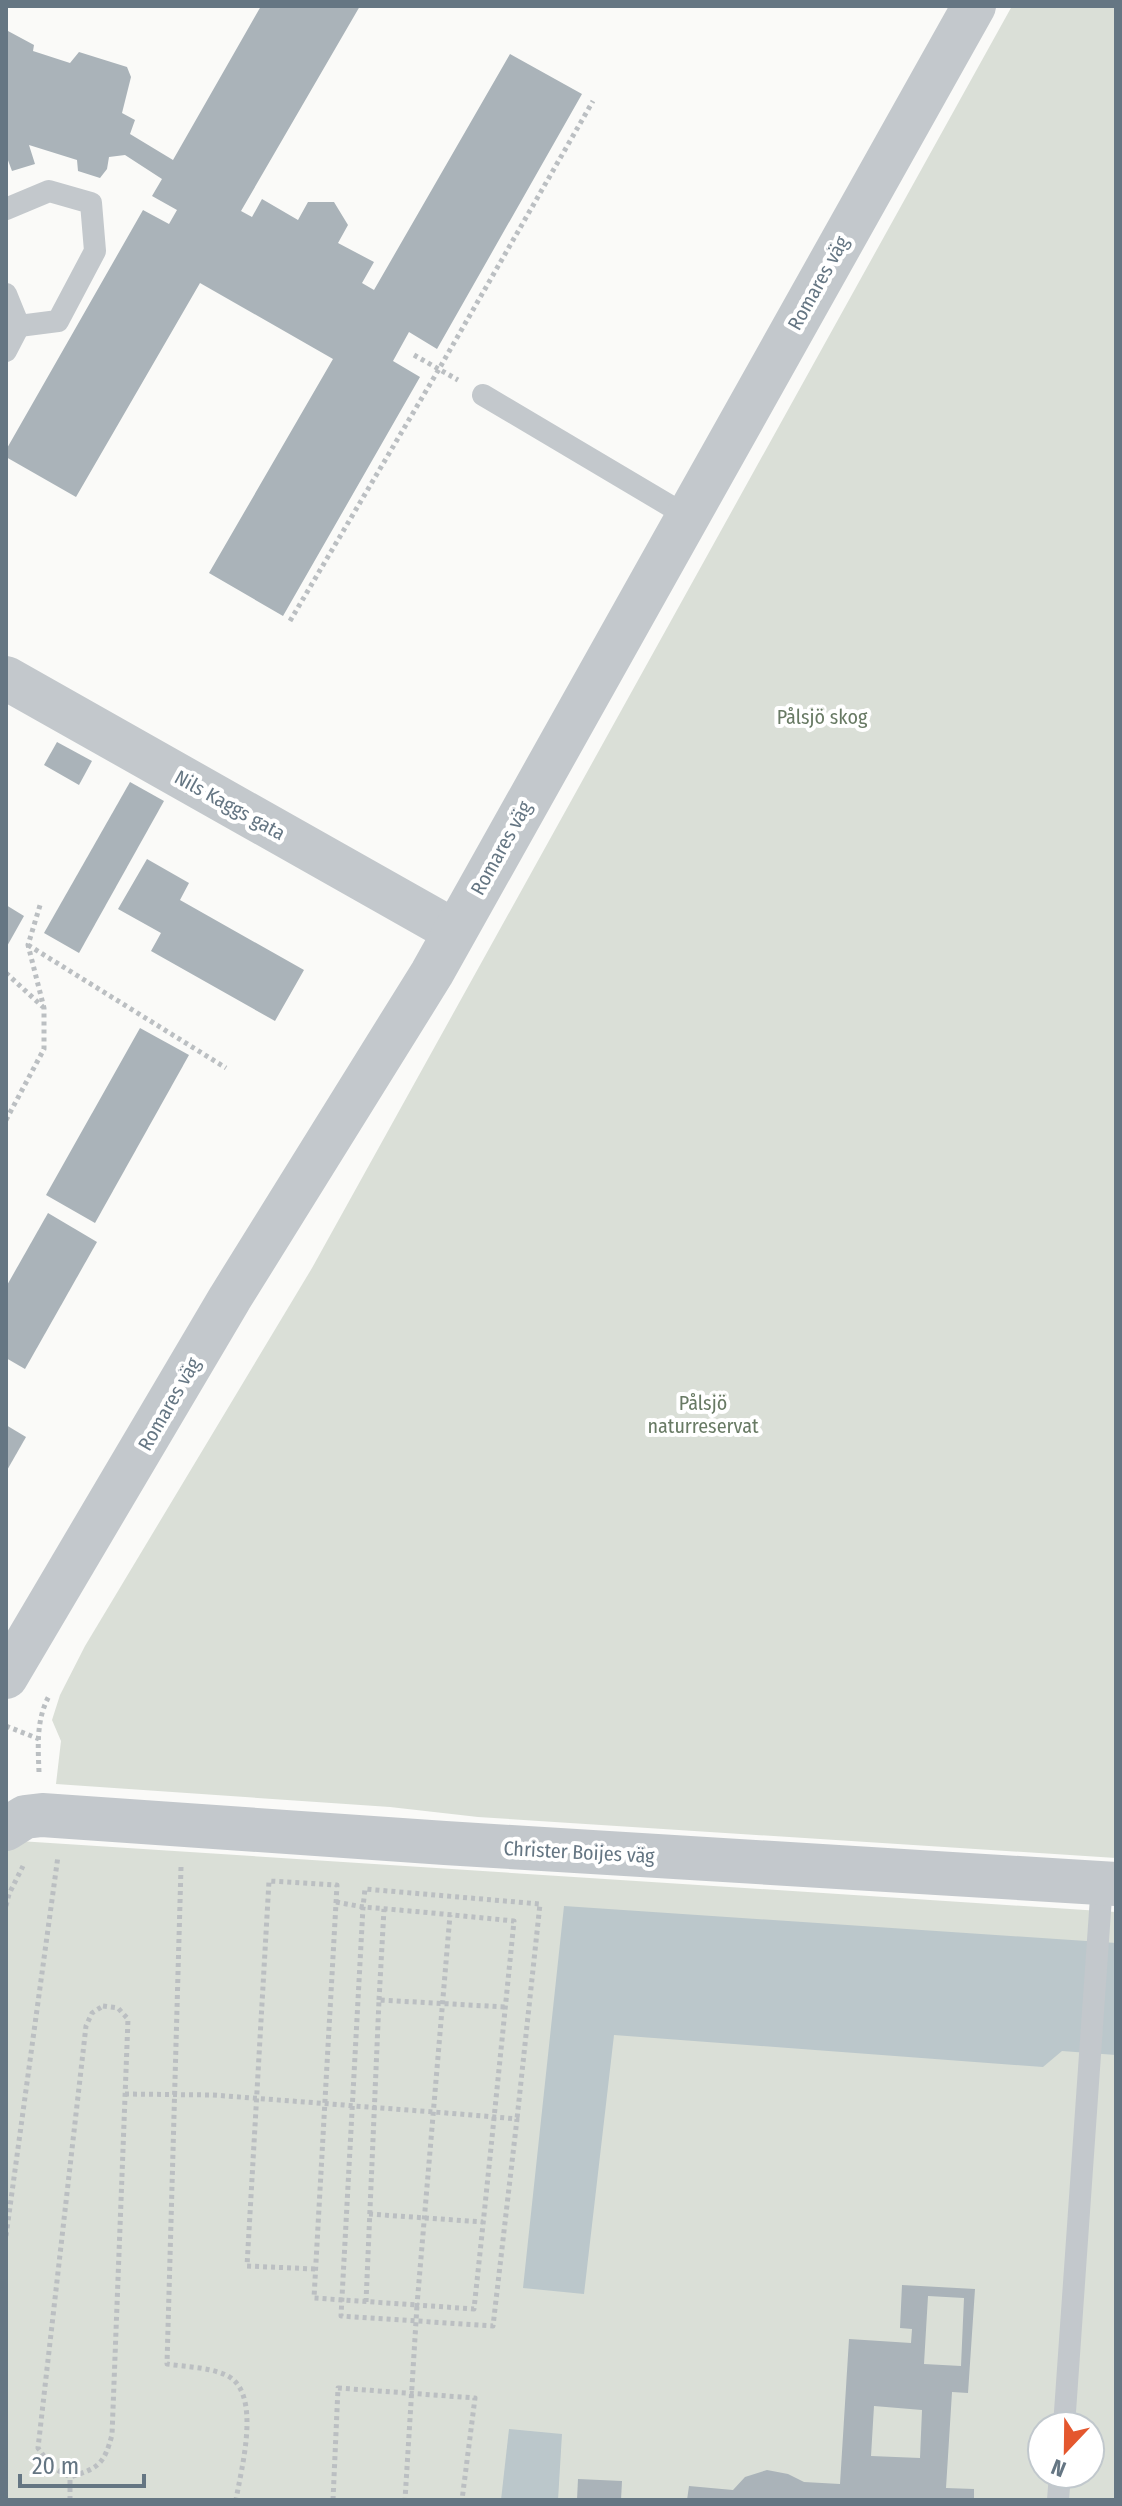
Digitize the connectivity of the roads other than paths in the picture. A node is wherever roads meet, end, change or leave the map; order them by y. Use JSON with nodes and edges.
{"nodes":[{"id":1,"x":974,"y":6,"type":"edge"},
{"id":2,"x":6,"y":209,"type":"edge"},
{"id":3,"x":6,"y":294,"type":"edge"},
{"id":4,"x":19,"y":326,"type":"junction"},
{"id":5,"x":6,"y":351,"type":"edge"},
{"id":6,"x":483,"y":395,"type":"road end"},
{"id":7,"x":687,"y":516,"type":"junction"},
{"id":8,"x":6,"y":678,"type":"edge"},
{"id":9,"x":454,"y":931,"type":"junction"},
{"id":10,"x":6,"y":1677,"type":"edge"},
{"id":11,"x":28,"y":1826,"type":"edge"},
{"id":12,"x":1109,"y":1884,"type":"edge"},
{"id":13,"x":1065,"y":2410,"type":"edge"}],
"edges":[{"from":1,"to":7,"type":"street","name":"Romares väg"},
{"from":2,"to":4,"type":"lane"},
{"from":3,"to":4,"type":"lane"},
{"from":4,"to":5,"type":"lane"},
{"from":6,"to":7,"type":"lane"},
{"from":7,"to":9,"type":"street","name":"Romares väg"},
{"from":8,"to":9,"type":"street","name":"Nils Kaggs gata"},
{"from":9,"to":10,"type":"street","name":"Romares väg"},
{"from":11,"to":12,"type":"street","name":"Christer Boijes väg"},
{"from":12,"to":13,"type":"lane"}]}
